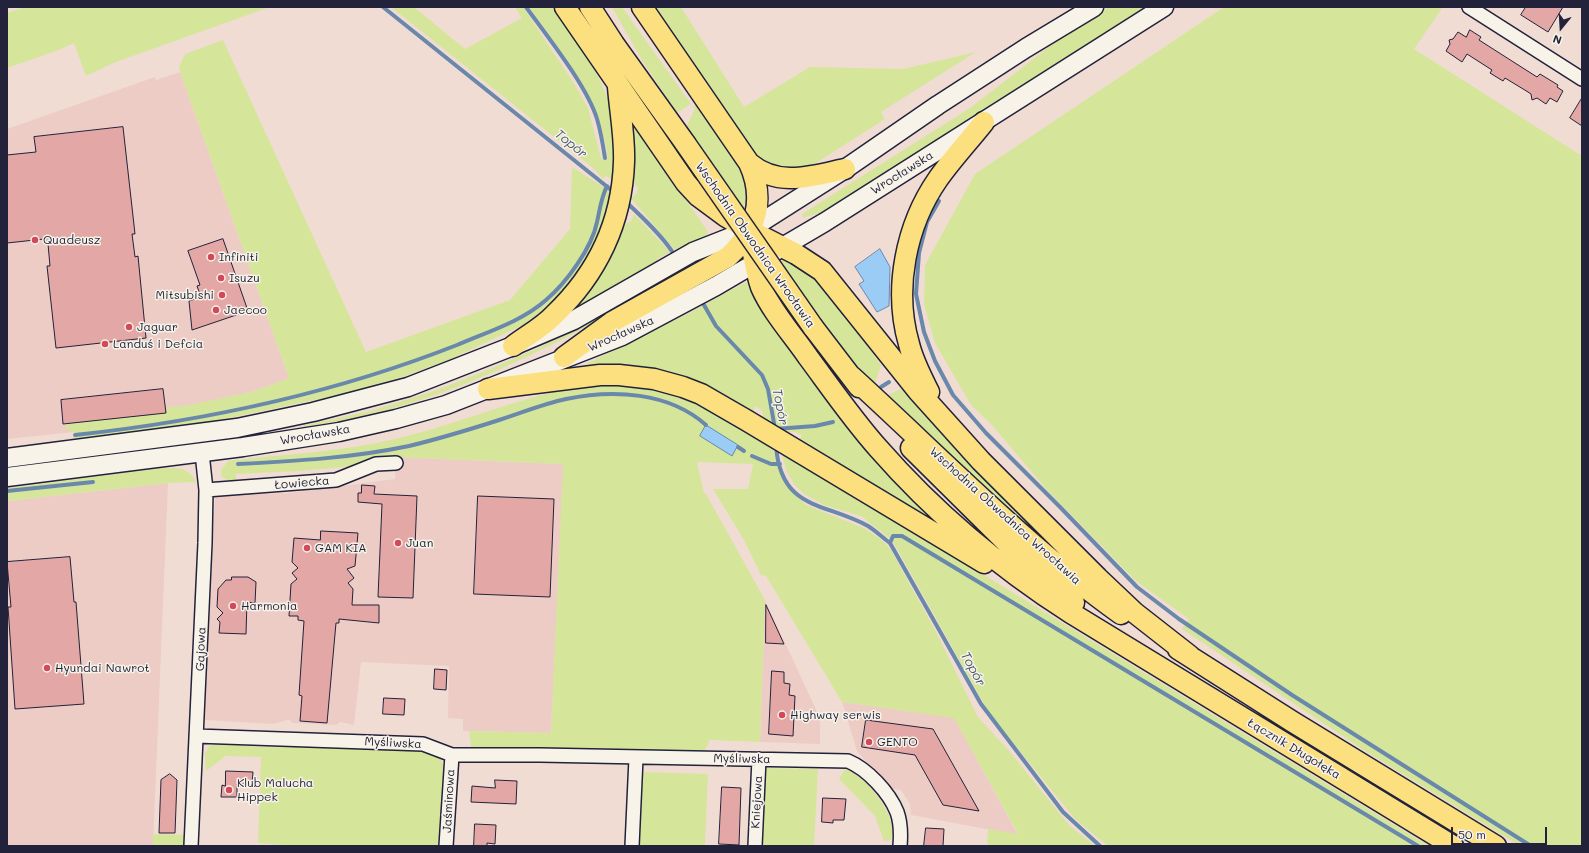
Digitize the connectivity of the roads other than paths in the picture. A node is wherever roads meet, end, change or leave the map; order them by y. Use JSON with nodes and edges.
{"nodes":[{"id":1,"x":565,"y":7,"type":"edge"},
{"id":2,"x":590,"y":7,"type":"edge"},
{"id":3,"x":605,"y":7,"type":"edge"},
{"id":4,"x":642,"y":7,"type":"edge"},
{"id":5,"x":1094,"y":7,"type":"edge"},
{"id":6,"x":1164,"y":7,"type":"edge"},
{"id":7,"x":1469,"y":7,"type":"edge"},
{"id":8,"x":1582,"y":79,"type":"edge"},
{"id":9,"x":618,"y":84,"type":"junction"},
{"id":10,"x":662,"y":112,"type":"junction"},
{"id":11,"x":984,"y":122,"type":"junction"},
{"id":12,"x":749,"y":163,"type":"junction"},
{"id":13,"x":845,"y":169,"type":"junction"},
{"id":14,"x":749,"y":230,"type":"junction"},
{"id":15,"x":783,"y":247,"type":"junction"},
{"id":16,"x":755,"y":264,"type":"junction"},
{"id":17,"x":711,"y":278,"type":"junction"},
{"id":18,"x":513,"y":346,"type":"junction"},
{"id":19,"x":564,"y":357,"type":"joint"},
{"id":20,"x":851,"y":376,"type":"junction"},
{"id":21,"x":488,"y":389,"type":"junction"},
{"id":22,"x":940,"y":415,"type":"junction"},
{"id":23,"x":202,"y":453,"type":"junction"},
{"id":24,"x":7,"y":458,"type":"edge"},
{"id":25,"x":396,"y":463,"type":"dead end"},
{"id":26,"x":7,"y":477,"type":"edge"},
{"id":27,"x":206,"y":490,"type":"junction"},
{"id":28,"x":1043,"y":595,"type":"junction"},
{"id":29,"x":1136,"y":652,"type":"junction"},
{"id":30,"x":1190,"y":656,"type":"junction"},
{"id":31,"x":196,"y":736,"type":"junction"},
{"id":32,"x":452,"y":755,"type":"junction"},
{"id":33,"x":636,"y":758,"type":"junction"},
{"id":34,"x":759,"y":759,"type":"junction"},
{"id":35,"x":191,"y":846,"type":"edge"},
{"id":36,"x":446,"y":846,"type":"edge"},
{"id":37,"x":632,"y":846,"type":"edge"},
{"id":38,"x":755,"y":846,"type":"edge"},
{"id":39,"x":900,"y":846,"type":"edge"},
{"id":40,"x":1453,"y":846,"type":"edge"},
{"id":41,"x":1496,"y":846,"type":"edge"}],
"edges":[{"from":1,"to":9,"type":"main road"},
{"from":2,"to":10,"type":"main road","name":"Wschodnia Obwodnica Wrocławia"},
{"from":3,"to":10,"type":"main road","name":"Wschodnia Obwodnica Wrocławia"},
{"from":4,"to":12,"type":"main road"},
{"from":5,"to":13,"type":"main road","name":"Wrocławska"},
{"from":6,"to":11,"type":"main road","name":"Wrocławska"},
{"from":7,"to":8,"type":"street"},
{"from":9,"to":14,"type":"main road"},
{"from":9,"to":18,"type":"main road"},
{"from":10,"to":20,"type":"main road","name":"Wschodnia Obwodnica Wrocławia","bridge":true},
{"from":11,"to":15,"type":"main road","name":"Wrocławska"},
{"from":11,"to":22,"type":"main road"},
{"from":12,"to":13,"type":"main road"},
{"from":12,"to":14,"type":"main road"},
{"from":13,"to":14,"type":"main road","name":"Wrocławska"},
{"from":14,"to":15,"type":"main road"},
{"from":14,"to":16,"type":"main road"},
{"from":14,"to":17,"type":"main road"},
{"from":14,"to":18,"type":"main road","name":"Wrocławska"},
{"from":15,"to":16,"type":"main road","name":"Wrocławska"},
{"from":15,"to":22,"type":"main road"},
{"from":16,"to":17,"type":"main road","name":"Wrocławska"},
{"from":16,"to":28,"type":"main road"},
{"from":17,"to":19,"type":"main road"},
{"from":18,"to":24,"type":"main road","name":"Wrocławska"},
{"from":19,"to":21,"type":"main road","name":"Wrocławska"},
{"from":20,"to":29,"type":"main road","name":"Wschodnia Obwodnica Wrocławia"},
{"from":20,"to":30,"type":"main road","name":"Wschodnia Obwodnica Wrocławia"},
{"from":21,"to":23,"type":"main road","name":"Wrocławska"},
{"from":21,"to":28,"type":"main road"},
{"from":22,"to":30,"type":"main road"},
{"from":23,"to":26,"type":"main road","name":"Wrocławska"},
{"from":23,"to":27,"type":"street","name":"Gajowa"},
{"from":25,"to":27,"type":"street","name":"Łowiecka"},
{"from":27,"to":31,"type":"street","name":"Gajowa"},
{"from":28,"to":29,"type":"main road"},
{"from":29,"to":40,"type":"main road","name":"Łącznik Długołęka"},
{"from":30,"to":41,"type":"main road","name":"Łącznik Długołęka"},
{"from":31,"to":32,"type":"street","name":"Myśliwska"},
{"from":31,"to":35,"type":"street","name":"Gajowa"},
{"from":32,"to":33,"type":"street","name":"Myśliwska"},
{"from":32,"to":36,"type":"street","name":"Jaśminowa"},
{"from":33,"to":34,"type":"street","name":"Myśliwska"},
{"from":33,"to":37,"type":"street"},
{"from":34,"to":38,"type":"street","name":"Kniejowa"},
{"from":34,"to":39,"type":"street","name":"Myśliwska"}]}
